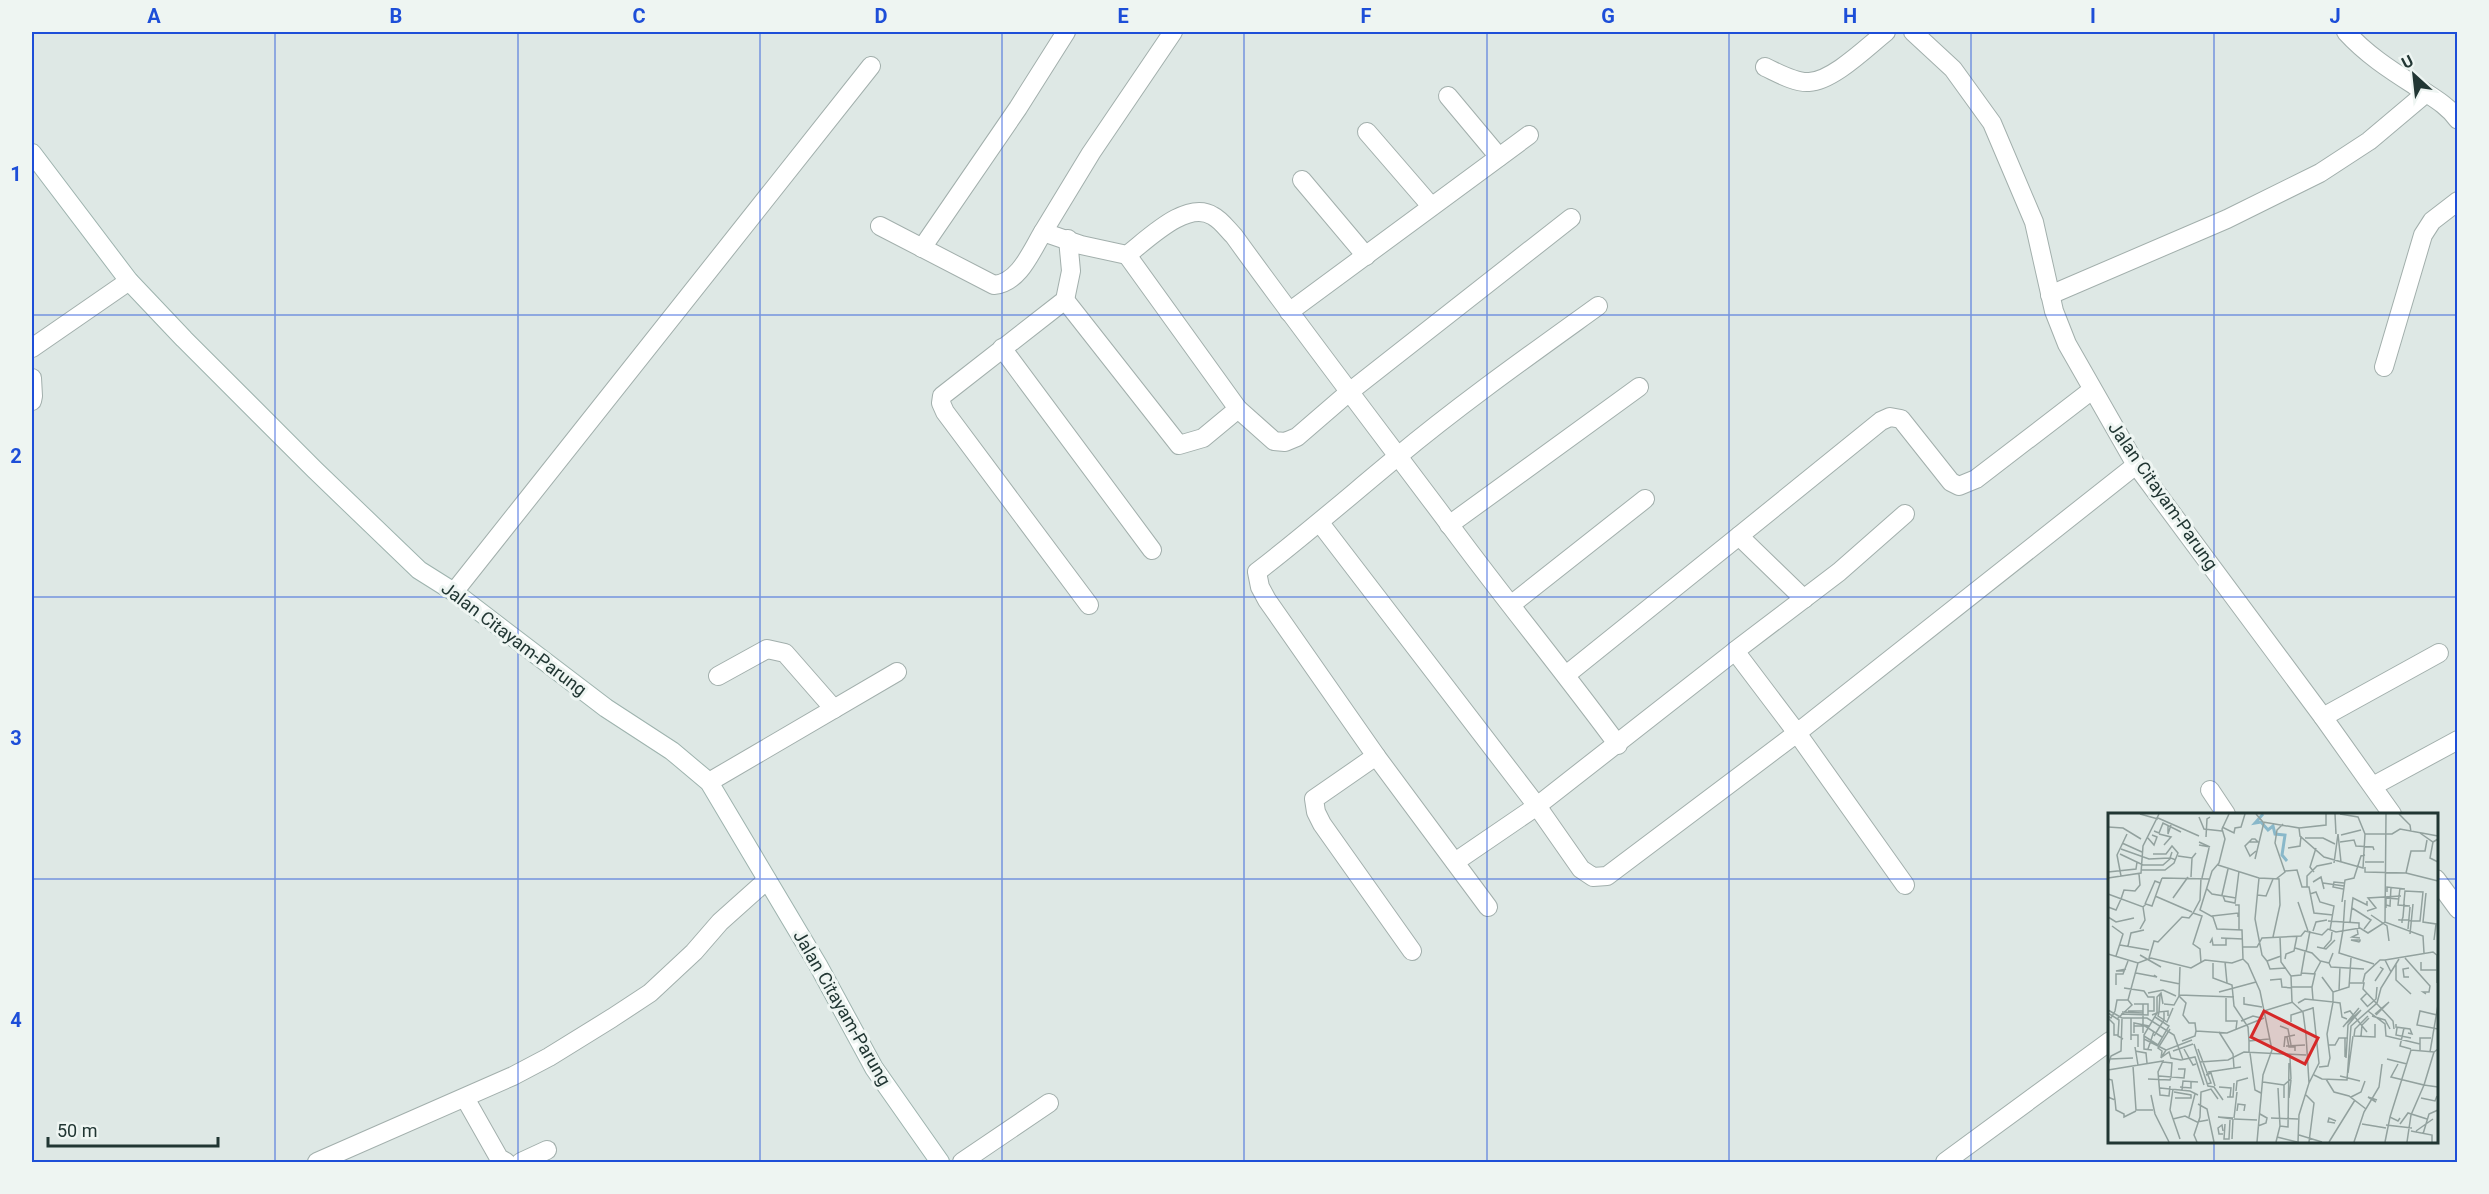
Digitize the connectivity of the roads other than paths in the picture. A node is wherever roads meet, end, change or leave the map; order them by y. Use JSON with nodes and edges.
{"nodes":[{"id":1,"x":1066,"y":32,"type":"edge"},
{"id":2,"x":1173,"y":32,"type":"edge"},
{"id":3,"x":1886,"y":32,"type":"edge"},
{"id":4,"x":1912,"y":32,"type":"edge"},
{"id":5,"x":2346,"y":32,"type":"edge"},
{"id":6,"x":871,"y":66,"type":"dead end"},
{"id":7,"x":1765,"y":67,"type":"dead end"},
{"id":8,"x":2426,"y":93,"type":"junction"},
{"id":9,"x":1449,"y":96,"type":"dead end"},
{"id":10,"x":2457,"y":120,"type":"edge"},
{"id":11,"x":1367,"y":132,"type":"dead end"},
{"id":12,"x":1529,"y":135,"type":"dead end"},
{"id":13,"x":32,"y":153,"type":"edge"},
{"id":14,"x":1499,"y":157,"type":"junction"},
{"id":15,"x":1302,"y":180,"type":"dead end"},
{"id":16,"x":2457,"y":201,"type":"edge"},
{"id":17,"x":1431,"y":206,"type":"junction"},
{"id":18,"x":1571,"y":218,"type":"dead end"},
{"id":19,"x":880,"y":226,"type":"dead end"},
{"id":20,"x":1043,"y":232,"type":"junction"},
{"id":21,"x":1075,"y":242,"type":"junction"},
{"id":22,"x":922,"y":248,"type":"junction"},
{"id":23,"x":1118,"y":254,"type":"junction"},
{"id":24,"x":1366,"y":256,"type":"junction"},
{"id":25,"x":129,"y":281,"type":"junction"},
{"id":26,"x":2050,"y":295,"type":"junction"},
{"id":27,"x":1065,"y":300,"type":"junction"},
{"id":28,"x":1598,"y":306,"type":"dead end"},
{"id":29,"x":1289,"y":312,"type":"junction"},
{"id":30,"x":32,"y":348,"type":"edge"},
{"id":31,"x":1002,"y":348,"type":"junction"},
{"id":32,"x":2384,"y":368,"type":"dead end"},
{"id":33,"x":32,"y":378,"type":"edge"},
{"id":34,"x":1639,"y":387,"type":"dead end"},
{"id":35,"x":2092,"y":390,"type":"junction"},
{"id":36,"x":1348,"y":393,"type":"junction"},
{"id":37,"x":32,"y":401,"type":"edge"},
{"id":38,"x":1238,"y":409,"type":"junction"},
{"id":39,"x":1398,"y":456,"type":"junction"},
{"id":40,"x":2136,"y":465,"type":"junction"},
{"id":41,"x":1646,"y":499,"type":"dead end"},
{"id":42,"x":1905,"y":514,"type":"dead end"},
{"id":43,"x":1320,"y":523,"type":"junction"},
{"id":44,"x":1449,"y":525,"type":"junction"},
{"id":45,"x":1739,"y":536,"type":"junction"},
{"id":46,"x":1152,"y":550,"type":"dead end"},
{"id":47,"x":454,"y":592,"type":"junction"},
{"id":48,"x":1804,"y":599,"type":"junction"},
{"id":49,"x":1089,"y":604,"type":"dead end"},
{"id":50,"x":1512,"y":604,"type":"junction"},
{"id":51,"x":1735,"y":651,"type":"junction"},
{"id":52,"x":2439,"y":653,"type":"dead end"},
{"id":53,"x":897,"y":672,"type":"dead end"},
{"id":54,"x":1566,"y":675,"type":"junction"},
{"id":55,"x":718,"y":676,"type":"dead end"},
{"id":56,"x":834,"y":710,"type":"junction"},
{"id":57,"x":2323,"y":717,"type":"junction"},
{"id":58,"x":1797,"y":733,"type":"junction"},
{"id":59,"x":2457,"y":740,"type":"edge"},
{"id":60,"x":1618,"y":745,"type":"junction"},
{"id":61,"x":1377,"y":756,"type":"junction"},
{"id":62,"x":709,"y":783,"type":"junction"},
{"id":63,"x":2373,"y":786,"type":"junction"},
{"id":64,"x":2210,"y":790,"type":"dead end"},
{"id":65,"x":1537,"y":806,"type":"junction"},
{"id":66,"x":2225,"y":813,"type":"edge"},
{"id":67,"x":2391,"y":813,"type":"edge"},
{"id":68,"x":1455,"y":862,"type":"junction"},
{"id":69,"x":767,"y":880,"type":"junction"},
{"id":70,"x":2438,"y":882,"type":"edge"},
{"id":71,"x":1905,"y":885,"type":"dead end"},
{"id":72,"x":1488,"y":907,"type":"dead end"},
{"id":73,"x":2457,"y":909,"type":"edge"},
{"id":74,"x":1412,"y":951,"type":"dead end"},
{"id":75,"x":2108,"y":1042,"type":"edge"},
{"id":76,"x":465,"y":1098,"type":"junction"},
{"id":77,"x":1049,"y":1103,"type":"dead end"},
{"id":78,"x":548,"y":1150,"type":"dead end"},
{"id":79,"x":318,"y":1162,"type":"edge"},
{"id":80,"x":506,"y":1162,"type":"edge"},
{"id":81,"x":521,"y":1162,"type":"edge"},
{"id":82,"x":940,"y":1162,"type":"edge"},
{"id":83,"x":962,"y":1162,"type":"edge"},
{"id":84,"x":1945,"y":1162,"type":"edge"}],
"edges":[{"from":1,"to":22,"type":"street"},
{"from":2,"to":20,"type":"street"},
{"from":3,"to":7,"type":"street"},
{"from":4,"to":26,"type":"street","name":"Jalan Citayam-Parung"},
{"from":5,"to":8,"type":"street"},
{"from":6,"to":47,"type":"street"},
{"from":8,"to":10,"type":"street"},
{"from":8,"to":26,"type":"street"},
{"from":9,"to":14,"type":"street"},
{"from":11,"to":17,"type":"street"},
{"from":12,"to":14,"type":"street"},
{"from":13,"to":25,"type":"street","name":"Jalan Citayam-Parung"},
{"from":14,"to":17,"type":"street"},
{"from":15,"to":24,"type":"street"},
{"from":16,"to":32,"type":"street"},
{"from":17,"to":24,"type":"street"},
{"from":18,"to":36,"type":"street"},
{"from":19,"to":22,"type":"street"},
{"from":20,"to":21,"type":"street"},
{"from":20,"to":22,"type":"street"},
{"from":21,"to":23,"type":"street"},
{"from":21,"to":27,"type":"street"},
{"from":23,"to":29,"type":"street"},
{"from":23,"to":38,"type":"street"},
{"from":24,"to":29,"type":"street"},
{"from":25,"to":30,"type":"street"},
{"from":25,"to":47,"type":"street","name":"Jalan Citayam-Parung"},
{"from":26,"to":35,"type":"street","name":"Jalan Citayam-Parung"},
{"from":27,"to":31,"type":"street"},
{"from":27,"to":38,"type":"street"},
{"from":28,"to":39,"type":"street"},
{"from":29,"to":36,"type":"street"},
{"from":31,"to":46,"type":"street"},
{"from":31,"to":49,"type":"street"},
{"from":33,"to":37,"type":"street"},
{"from":34,"to":44,"type":"street"},
{"from":35,"to":40,"type":"street","name":"Jalan Citayam-Parung"},
{"from":35,"to":45,"type":"street"},
{"from":36,"to":38,"type":"street"},
{"from":36,"to":39,"type":"street"},
{"from":39,"to":43,"type":"street"},
{"from":39,"to":44,"type":"street"},
{"from":40,"to":57,"type":"street","name":"Jalan Citayam-Parung"},
{"from":40,"to":58,"type":"street"},
{"from":41,"to":50,"type":"street"},
{"from":42,"to":48,"type":"street"},
{"from":43,"to":61,"type":"street"},
{"from":43,"to":65,"type":"street"},
{"from":44,"to":50,"type":"street"},
{"from":45,"to":48,"type":"street"},
{"from":45,"to":54,"type":"street"},
{"from":47,"to":62,"type":"street","name":"Jalan Citayam-Parung"},
{"from":48,"to":51,"type":"street"},
{"from":50,"to":54,"type":"street"},
{"from":51,"to":58,"type":"street"},
{"from":51,"to":60,"type":"street"},
{"from":52,"to":57,"type":"street"},
{"from":53,"to":56,"type":"street"},
{"from":54,"to":60,"type":"street"},
{"from":55,"to":56,"type":"street"},
{"from":56,"to":62,"type":"street"},
{"from":57,"to":63,"type":"street","name":"Jalan Citayam-Parung"},
{"from":58,"to":65,"type":"street"},
{"from":58,"to":71,"type":"street"},
{"from":59,"to":63,"type":"street"},
{"from":60,"to":65,"type":"street"},
{"from":61,"to":68,"type":"street"},
{"from":61,"to":74,"type":"street"},
{"from":62,"to":69,"type":"street","name":"Jalan Citayam-Parung"},
{"from":63,"to":67,"type":"street","name":"Jalan Citayam-Parung"},
{"from":64,"to":66,"type":"street"},
{"from":65,"to":68,"type":"street"},
{"from":68,"to":72,"type":"street"},
{"from":69,"to":76,"type":"street"},
{"from":69,"to":82,"type":"street","name":"Jalan Citayam-Parung"},
{"from":70,"to":73,"type":"street"},
{"from":75,"to":84,"type":"street"},
{"from":76,"to":79,"type":"street"},
{"from":76,"to":80,"type":"street"},
{"from":77,"to":83,"type":"street"},
{"from":78,"to":81,"type":"street"}]}
